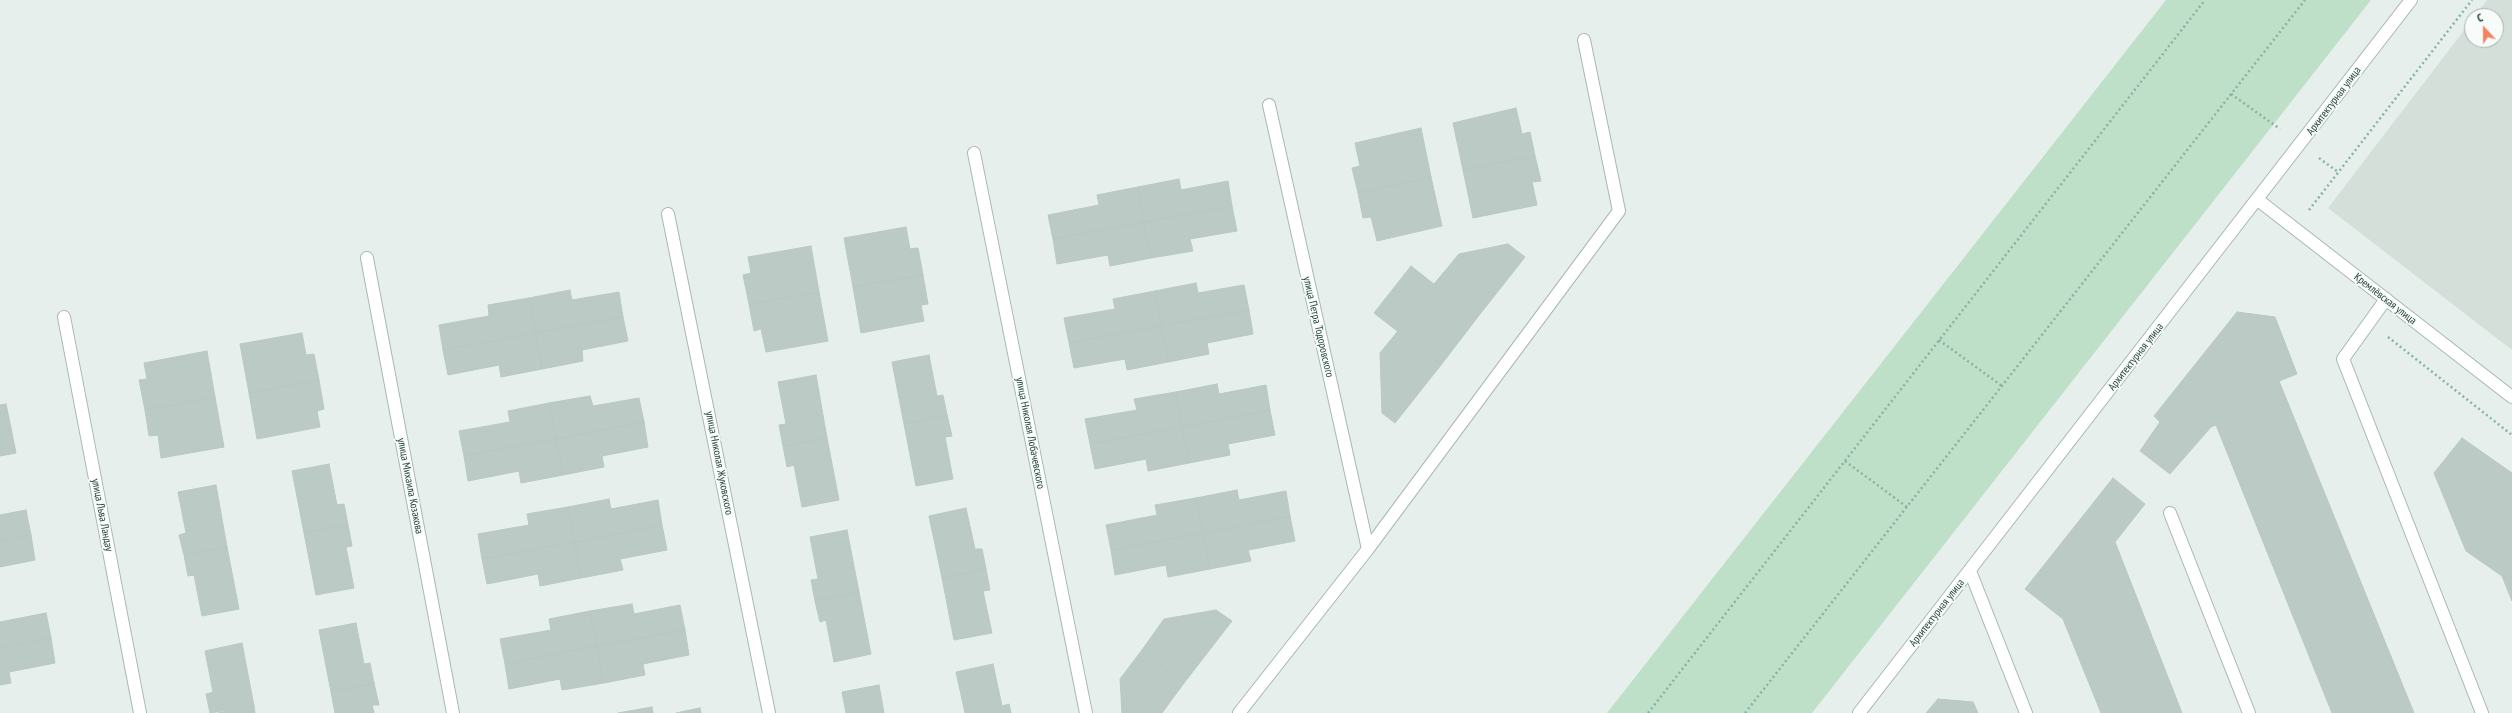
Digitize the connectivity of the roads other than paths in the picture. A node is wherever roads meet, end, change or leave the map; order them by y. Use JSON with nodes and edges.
{"nodes":[{"id":1,"x":2411,"y":0,"type":"edge"},
{"id":2,"x":1584,"y":40,"type":"dead end"},
{"id":3,"x":1269,"y":105,"type":"dead end"},
{"id":4,"x":974,"y":153,"type":"dead end"},
{"id":5,"x":2258,"y":200,"type":"junction"},
{"id":6,"x":668,"y":214,"type":"dead end"},
{"id":7,"x":367,"y":258,"type":"dead end"},
{"id":8,"x":2386,"y":299,"type":"junction"},
{"id":9,"x":64,"y":317,"type":"dead end"},
{"id":10,"x":2512,"y":397,"type":"edge"},
{"id":11,"x":2170,"y":513,"type":"dead end"},
{"id":12,"x":1368,"y":549,"type":"junction"},
{"id":13,"x":1970,"y":571,"type":"junction"},
{"id":14,"x":140,"y":713,"type":"edge"},
{"id":15,"x":453,"y":713,"type":"edge"},
{"id":16,"x":769,"y":713,"type":"edge"},
{"id":17,"x":1086,"y":713,"type":"edge"},
{"id":18,"x":1239,"y":713,"type":"edge"},
{"id":19,"x":1859,"y":713,"type":"edge"},
{"id":20,"x":2026,"y":713,"type":"edge"},
{"id":21,"x":2249,"y":713,"type":"edge"},
{"id":22,"x":2482,"y":713,"type":"edge"}],
"edges":[{"from":1,"to":5,"type":"street","name":"Архитектурная улица"},
{"from":2,"to":12,"type":"street"},
{"from":3,"to":12,"type":"street","name":"улица Петра Тодоровского"},
{"from":4,"to":17,"type":"street","name":"улица Николая Лобачевского"},
{"from":5,"to":8,"type":"street","name":"Кремлёвская улица"},
{"from":5,"to":13,"type":"street","name":"Архитектурная улица"},
{"from":6,"to":16,"type":"street","name":"улица Николая Жуковского"},
{"from":7,"to":15,"type":"street","name":"улица Михаила Козакова"},
{"from":8,"to":10,"type":"street","name":"Кремлёвская улица"},
{"from":8,"to":22,"type":"street"},
{"from":9,"to":14,"type":"street","name":"улица Льва Ландау"},
{"from":11,"to":21,"type":"street"},
{"from":12,"to":18,"type":"street"},
{"from":13,"to":19,"type":"street","name":"Архитектурная улица"},
{"from":13,"to":20,"type":"street"}]}
